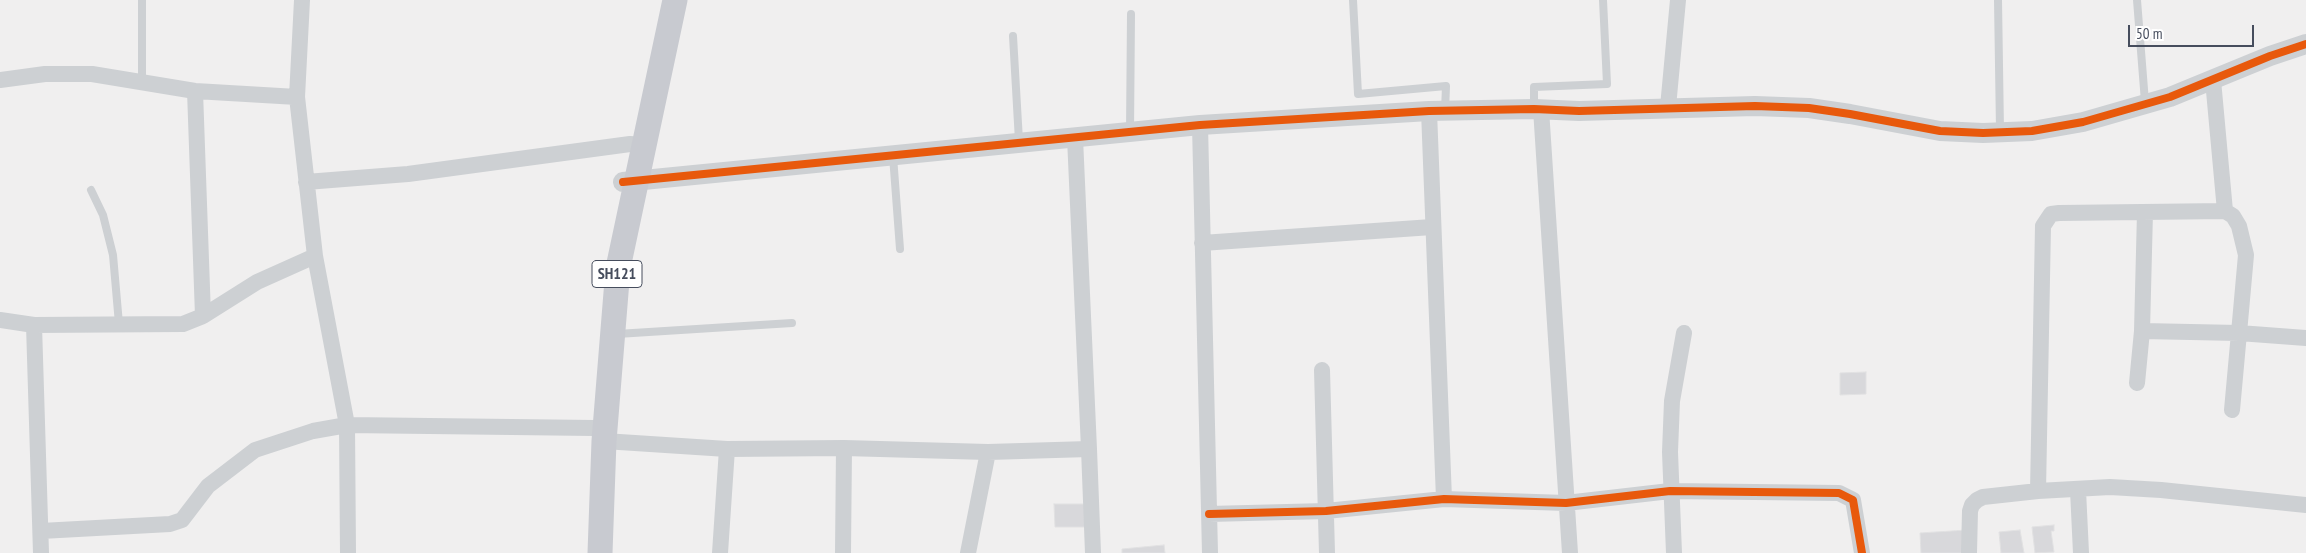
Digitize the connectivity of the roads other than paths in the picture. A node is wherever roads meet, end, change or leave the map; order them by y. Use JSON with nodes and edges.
{"nodes":[{"id":1,"x":142,"y":0,"type":"edge"},
{"id":2,"x":302,"y":0,"type":"edge"},
{"id":3,"x":659,"y":0,"type":"edge"},
{"id":4,"x":675,"y":0,"type":"edge"},
{"id":5,"x":1353,"y":0,"type":"edge"},
{"id":6,"x":1602,"y":0,"type":"edge"},
{"id":7,"x":1678,"y":0,"type":"edge"},
{"id":8,"x":1998,"y":0,"type":"edge"},
{"id":9,"x":2137,"y":0,"type":"edge"},
{"id":10,"x":1131,"y":14,"type":"dead end"},
{"id":11,"x":1013,"y":36,"type":"dead end"},
{"id":12,"x":2306,"y":44,"type":"edge"},
{"id":13,"x":0,"y":80,"type":"edge"},
{"id":14,"x":2213,"y":80,"type":"junction"},
{"id":15,"x":142,"y":82,"type":"junction"},
{"id":16,"x":195,"y":91,"type":"junction"},
{"id":17,"x":297,"y":97,"type":"junction"},
{"id":18,"x":2145,"y":104,"type":"junction"},
{"id":19,"x":1668,"y":107,"type":"junction"},
{"id":20,"x":1538,"y":109,"type":"junction"},
{"id":21,"x":1437,"y":111,"type":"junction"},
{"id":22,"x":1200,"y":125,"type":"junction"},
{"id":23,"x":1130,"y":132,"type":"junction"},
{"id":24,"x":2000,"y":132,"type":"junction"},
{"id":25,"x":1076,"y":138,"type":"junction"},
{"id":26,"x":637,"y":144,"type":"junction"},
{"id":27,"x":1020,"y":144,"type":"junction"},
{"id":28,"x":893,"y":156,"type":"junction"},
{"id":29,"x":306,"y":182,"type":"junction"},
{"id":30,"x":630,"y":182,"type":"junction"},
{"id":31,"x":91,"y":190,"type":"dead end"},
{"id":32,"x":2225,"y":211,"type":"junction"},
{"id":33,"x":2145,"y":212,"type":"junction"},
{"id":34,"x":1432,"y":227,"type":"junction"},
{"id":35,"x":1202,"y":243,"type":"junction"},
{"id":36,"x":900,"y":249,"type":"dead end"},
{"id":37,"x":315,"y":256,"type":"junction"},
{"id":38,"x":202,"y":316,"type":"junction"},
{"id":39,"x":0,"y":320,"type":"edge"},
{"id":40,"x":792,"y":323,"type":"dead end"},
{"id":41,"x":119,"y":324,"type":"junction"},
{"id":42,"x":34,"y":325,"type":"junction"},
{"id":43,"x":2142,"y":331,"type":"junction"},
{"id":44,"x":1684,"y":333,"type":"dead end"},
{"id":45,"x":2239,"y":333,"type":"junction"},
{"id":46,"x":613,"y":335,"type":"junction"},
{"id":47,"x":2306,"y":338,"type":"edge"},
{"id":48,"x":1322,"y":370,"type":"dead end"},
{"id":49,"x":2137,"y":383,"type":"dead end"},
{"id":50,"x":2232,"y":410,"type":"dead end"},
{"id":51,"x":347,"y":425,"type":"junction"},
{"id":52,"x":599,"y":434,"type":"junction"},
{"id":53,"x":844,"y":448,"type":"junction"},
{"id":54,"x":1089,"y":448,"type":"junction"},
{"id":55,"x":727,"y":449,"type":"junction"},
{"id":56,"x":988,"y":452,"type":"junction"},
{"id":57,"x":2078,"y":490,"type":"junction"},
{"id":58,"x":1670,"y":491,"type":"junction"},
{"id":59,"x":2038,"y":491,"type":"junction"},
{"id":60,"x":1444,"y":499,"type":"junction"},
{"id":61,"x":1566,"y":502,"type":"junction"},
{"id":62,"x":2306,"y":505,"type":"edge"},
{"id":63,"x":1326,"y":511,"type":"junction"},
{"id":64,"x":1209,"y":514,"type":"junction"},
{"id":65,"x":41,"y":531,"type":"junction"},
{"id":66,"x":41,"y":553,"type":"edge"},
{"id":67,"x":348,"y":553,"type":"edge"},
{"id":68,"x":586,"y":553,"type":"edge"},
{"id":69,"x":600,"y":553,"type":"edge"},
{"id":70,"x":720,"y":553,"type":"edge"},
{"id":71,"x":842,"y":553,"type":"edge"},
{"id":72,"x":968,"y":553,"type":"edge"},
{"id":73,"x":1093,"y":553,"type":"edge"},
{"id":74,"x":1210,"y":553,"type":"edge"},
{"id":75,"x":1327,"y":553,"type":"edge"},
{"id":76,"x":1570,"y":553,"type":"edge"},
{"id":77,"x":1674,"y":553,"type":"edge"},
{"id":78,"x":1862,"y":553,"type":"edge"},
{"id":79,"x":1969,"y":553,"type":"edge"},
{"id":80,"x":2081,"y":553,"type":"edge"}],
"edges":[{"from":1,"to":15,"type":"lane"},
{"from":2,"to":17,"type":"street"},
{"from":3,"to":26,"type":"main road","number":"SH121"},
{"from":4,"to":26,"type":"main road","number":"SH121"},
{"from":5,"to":21,"type":"lane"},
{"from":6,"to":20,"type":"lane"},
{"from":7,"to":19,"type":"street"},
{"from":8,"to":24,"type":"lane"},
{"from":9,"to":18,"type":"lane"},
{"from":10,"to":23,"type":"lane"},
{"from":11,"to":27,"type":"lane"},
{"from":12,"to":14,"type":"street"},
{"from":13,"to":15,"type":"street"},
{"from":14,"to":18,"type":"street"},
{"from":14,"to":32,"type":"street"},
{"from":15,"to":16,"type":"street"},
{"from":16,"to":17,"type":"street"},
{"from":16,"to":38,"type":"street"},
{"from":17,"to":29,"type":"street"},
{"from":18,"to":24,"type":"street"},
{"from":19,"to":20,"type":"street"},
{"from":19,"to":24,"type":"street"},
{"from":20,"to":21,"type":"street"},
{"from":20,"to":61,"type":"street"},
{"from":21,"to":22,"type":"street"},
{"from":21,"to":34,"type":"street"},
{"from":22,"to":23,"type":"street"},
{"from":22,"to":35,"type":"street"},
{"from":23,"to":25,"type":"street"},
{"from":25,"to":27,"type":"street"},
{"from":25,"to":54,"type":"street"},
{"from":26,"to":29,"type":"street"},
{"from":26,"to":30,"type":"main road","number":"SH121"},
{"from":27,"to":28,"type":"street"},
{"from":28,"to":30,"type":"street"},
{"from":28,"to":36,"type":"lane"},
{"from":29,"to":37,"type":"street"},
{"from":30,"to":46,"type":"main road","number":"SH121"},
{"from":30,"to":52,"type":"main road","number":"SH121"},
{"from":31,"to":41,"type":"lane"},
{"from":32,"to":33,"type":"street"},
{"from":32,"to":45,"type":"street"},
{"from":33,"to":43,"type":"street"},
{"from":33,"to":59,"type":"street"},
{"from":34,"to":35,"type":"street"},
{"from":34,"to":60,"type":"street"},
{"from":35,"to":64,"type":"street"},
{"from":37,"to":38,"type":"street"},
{"from":37,"to":51,"type":"street"},
{"from":38,"to":41,"type":"street"},
{"from":39,"to":42,"type":"street"},
{"from":40,"to":46,"type":"lane"},
{"from":41,"to":42,"type":"street"},
{"from":42,"to":65,"type":"street"},
{"from":43,"to":45,"type":"street"},
{"from":43,"to":49,"type":"street"},
{"from":44,"to":58,"type":"street"},
{"from":45,"to":47,"type":"street"},
{"from":45,"to":50,"type":"street"},
{"from":46,"to":52,"type":"main road","number":"SH121"},
{"from":48,"to":63,"type":"street"},
{"from":51,"to":52,"type":"street"},
{"from":51,"to":65,"type":"street"},
{"from":51,"to":67,"type":"street"},
{"from":52,"to":55,"type":"street"},
{"from":52,"to":68,"type":"main road","number":"SH121"},
{"from":52,"to":69,"type":"main road","number":"SH121"},
{"from":53,"to":55,"type":"street"},
{"from":53,"to":56,"type":"street"},
{"from":53,"to":71,"type":"street"},
{"from":54,"to":56,"type":"street"},
{"from":54,"to":73,"type":"street"},
{"from":55,"to":70,"type":"street"},
{"from":56,"to":72,"type":"street"},
{"from":57,"to":59,"type":"street"},
{"from":57,"to":62,"type":"street"},
{"from":57,"to":80,"type":"street"},
{"from":58,"to":61,"type":"street"},
{"from":58,"to":77,"type":"street"},
{"from":58,"to":78,"type":"street"},
{"from":59,"to":79,"type":"street"},
{"from":60,"to":61,"type":"street"},
{"from":60,"to":63,"type":"street"},
{"from":61,"to":76,"type":"street"},
{"from":63,"to":64,"type":"street"},
{"from":63,"to":75,"type":"street"},
{"from":64,"to":74,"type":"street"},
{"from":65,"to":66,"type":"street"}]}
